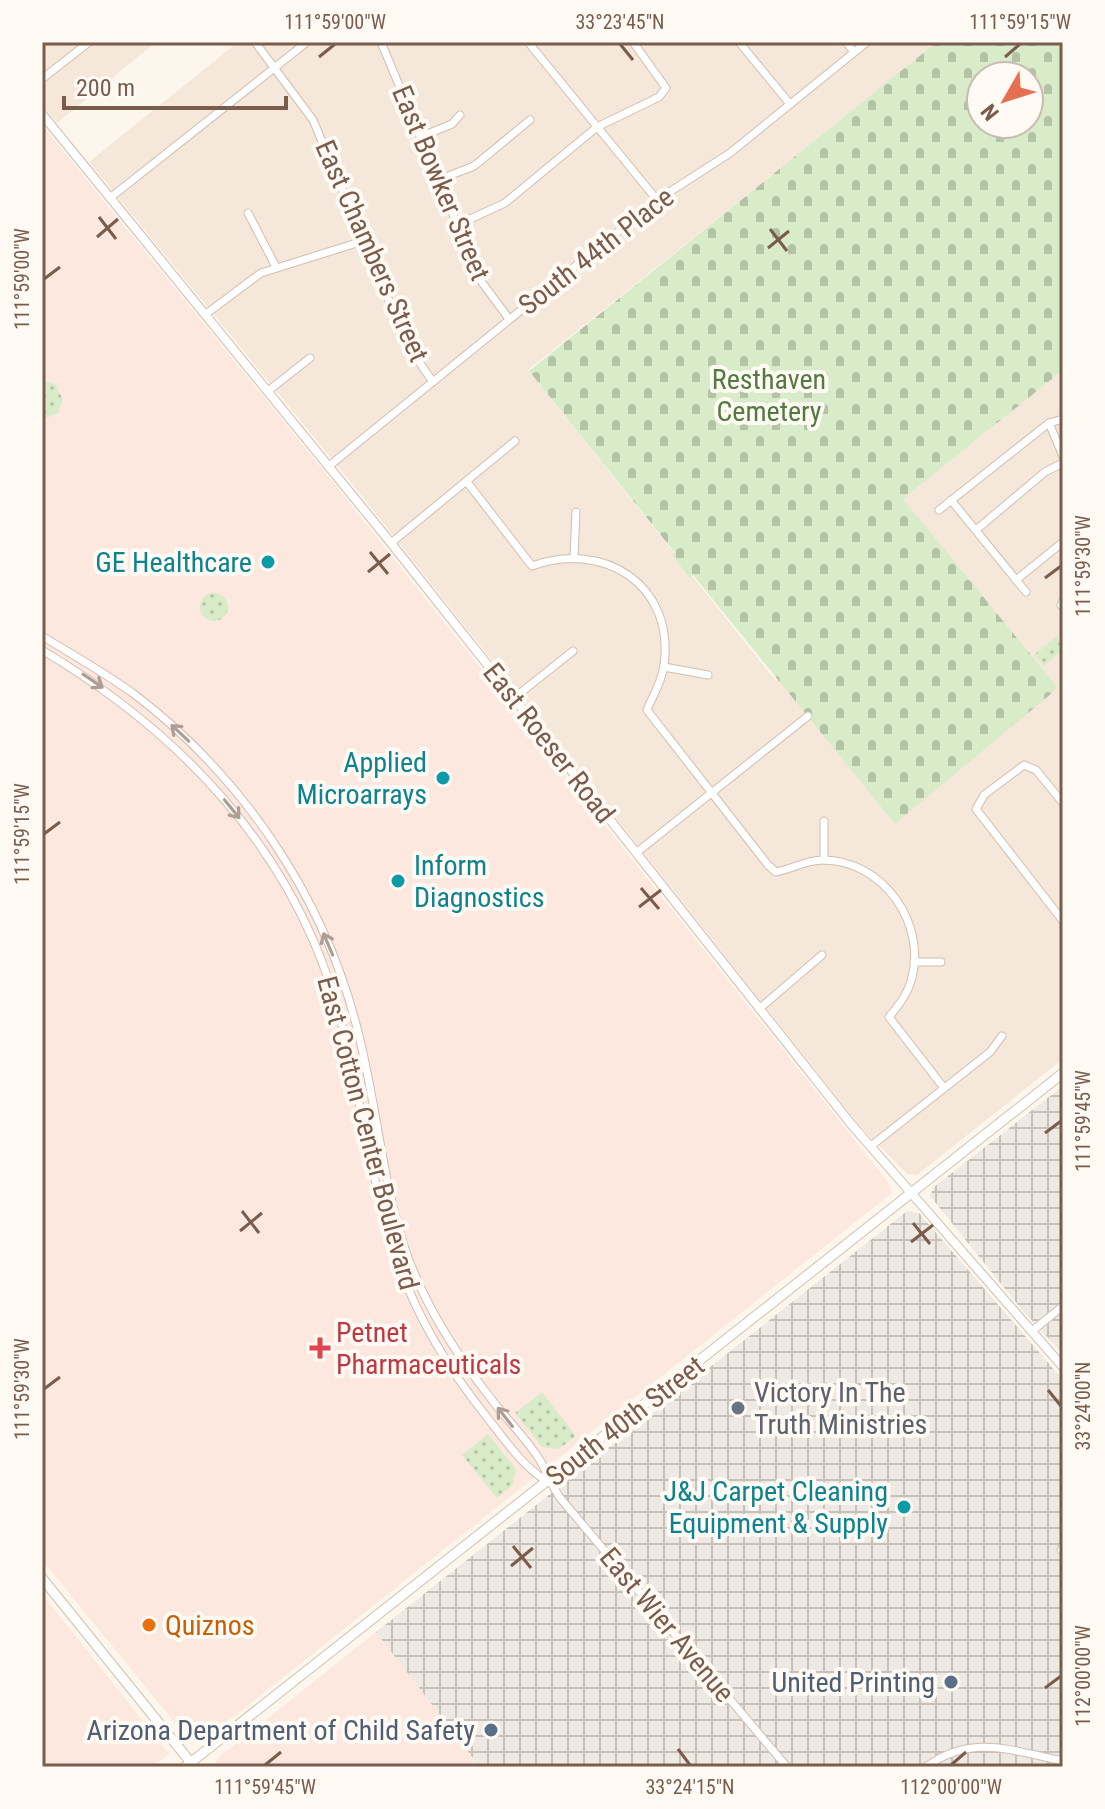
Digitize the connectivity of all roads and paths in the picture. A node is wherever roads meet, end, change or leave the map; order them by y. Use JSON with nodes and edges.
{"nodes":[{"id":1,"x":89,"y":42,"type":"edge"},
{"id":2,"x":255,"y":42,"type":"edge"},
{"id":3,"x":307,"y":42,"type":"edge"},
{"id":4,"x":381,"y":42,"type":"edge"},
{"id":5,"x":528,"y":42,"type":"edge"},
{"id":6,"x":633,"y":42,"type":"edge"},
{"id":7,"x":739,"y":42,"type":"edge"},
{"id":8,"x":846,"y":42,"type":"edge"},
{"id":9,"x":867,"y":42,"type":"edge"},
{"id":10,"x":854,"y":52,"type":"junction"},
{"id":11,"x":275,"y":68,"type":"junction"},
{"id":12,"x":42,"y":79,"type":"edge"},
{"id":13,"x":790,"y":104,"type":"junction"},
{"id":14,"x":42,"y":114,"type":"edge"},
{"id":15,"x":460,"y":115,"type":"dead end"},
{"id":16,"x":530,"y":120,"type":"dead end"},
{"id":17,"x":597,"y":127,"type":"junction"},
{"id":18,"x":420,"y":137,"type":"junction"},
{"id":19,"x":438,"y":180,"type":"junction"},
{"id":20,"x":110,"y":198,"type":"junction"},
{"id":21,"x":657,"y":200,"type":"junction"},
{"id":22,"x":248,"y":213,"type":"dead end"},
{"id":23,"x":457,"y":225,"type":"junction"},
{"id":24,"x":363,"y":241,"type":"junction"},
{"id":25,"x":276,"y":267,"type":"junction"},
{"id":26,"x":206,"y":314,"type":"junction"},
{"id":27,"x":509,"y":319,"type":"junction"},
{"id":28,"x":310,"y":358,"type":"dead end"},
{"id":29,"x":433,"y":382,"type":"junction"},
{"id":30,"x":268,"y":391,"type":"junction"},
{"id":31,"x":1063,"y":419,"type":"edge"},
{"id":32,"x":1049,"y":423,"type":"junction"},
{"id":33,"x":515,"y":441,"type":"dead end"},
{"id":34,"x":1063,"y":456,"type":"edge"},
{"id":35,"x":1063,"y":463,"type":"edge"},
{"id":36,"x":329,"y":466,"type":"junction"},
{"id":37,"x":467,"y":482,"type":"junction"},
{"id":38,"x":951,"y":500,"type":"junction"},
{"id":39,"x":939,"y":510,"type":"dead end"},
{"id":40,"x":576,"y":512,"type":"dead end"},
{"id":41,"x":976,"y":530,"type":"junction"},
{"id":42,"x":1063,"y":542,"type":"edge"},
{"id":43,"x":391,"y":543,"type":"junction"},
{"id":44,"x":574,"y":556,"type":"junction"},
{"id":45,"x":1016,"y":580,"type":"junction"},
{"id":46,"x":1026,"y":592,"type":"dead end"},
{"id":47,"x":42,"y":636,"type":"edge"},
{"id":48,"x":42,"y":650,"type":"edge"},
{"id":49,"x":573,"y":651,"type":"dead end"},
{"id":50,"x":664,"y":667,"type":"junction"},
{"id":51,"x":708,"y":675,"type":"dead end"},
{"id":52,"x":514,"y":698,"type":"junction"},
{"id":53,"x":808,"y":716,"type":"dead end"},
{"id":54,"x":711,"y":793,"type":"junction"},
{"id":55,"x":1063,"y":803,"type":"edge"},
{"id":56,"x":824,"y":821,"type":"dead end"},
{"id":57,"x":636,"y":853,"type":"junction"},
{"id":58,"x":824,"y":860,"type":"junction"},
{"id":59,"x":1063,"y":921,"type":"edge"},
{"id":60,"x":822,"y":955,"type":"dead end"},
{"id":61,"x":914,"y":962,"type":"junction"},
{"id":62,"x":941,"y":962,"type":"dead end"},
{"id":63,"x":759,"y":1009,"type":"junction"},
{"id":64,"x":1002,"y":1036,"type":"dead end"},
{"id":65,"x":1063,"y":1073,"type":"edge"},
{"id":66,"x":944,"y":1088,"type":"junction"},
{"id":67,"x":871,"y":1146,"type":"junction"},
{"id":68,"x":912,"y":1192,"type":"junction"},
{"id":69,"x":1063,"y":1306,"type":"edge"},
{"id":70,"x":1032,"y":1331,"type":"junction"},
{"id":71,"x":1063,"y":1367,"type":"edge"},
{"id":72,"x":548,"y":1482,"type":"junction"},
{"id":73,"x":42,"y":1578,"type":"edge"},
{"id":74,"x":1034,"y":1755,"type":"junction"},
{"id":75,"x":1063,"y":1761,"type":"edge"},
{"id":76,"x":190,"y":1766,"type":"edge"},
{"id":77,"x":787,"y":1767,"type":"edge"},
{"id":78,"x":926,"y":1767,"type":"edge"},
{"id":79,"x":1031,"y":1767,"type":"edge"}],
"edges":[{"from":1,"to":12,"type":"street"},
{"from":2,"to":11,"type":"street","name":"East Chambers Street"},
{"from":3,"to":11,"type":"street"},
{"from":4,"to":18,"type":"street","name":"East Bowker Street"},
{"from":5,"to":17,"type":"street"},
{"from":6,"to":17,"type":"street"},
{"from":7,"to":13,"type":"street"},
{"from":8,"to":10,"type":"street"},
{"from":9,"to":10,"type":"street","name":"South 44th Place"},
{"from":10,"to":13,"type":"street","name":"South 44th Place"},
{"from":11,"to":20,"type":"street"},
{"from":11,"to":24,"type":"street","name":"East Chambers Street"},
{"from":13,"to":21,"type":"street","name":"South 44th Place"},
{"from":14,"to":20,"type":"street","name":"East Roeser Road"},
{"from":15,"to":18,"type":"street"},
{"from":16,"to":19,"type":"street"},
{"from":17,"to":21,"type":"street"},
{"from":17,"to":23,"type":"street"},
{"from":18,"to":19,"type":"street","name":"East Bowker Street"},
{"from":19,"to":23,"type":"street","name":"East Bowker Street"},
{"from":20,"to":26,"type":"street","name":"East Roeser Road"},
{"from":21,"to":27,"type":"street","name":"South 44th Place"},
{"from":22,"to":25,"type":"street"},
{"from":23,"to":27,"type":"street","name":"East Bowker Street"},
{"from":24,"to":25,"type":"street"},
{"from":24,"to":29,"type":"street","name":"East Chambers Street"},
{"from":25,"to":26,"type":"street"},
{"from":26,"to":30,"type":"street","name":"East Roeser Road"},
{"from":27,"to":29,"type":"street","name":"South 44th Place"},
{"from":28,"to":30,"type":"street"},
{"from":29,"to":36,"type":"street","name":"South 44th Place"},
{"from":30,"to":36,"type":"street","name":"East Roeser Road"},
{"from":31,"to":32,"type":"street"},
{"from":32,"to":34,"type":"street"},
{"from":32,"to":38,"type":"street"},
{"from":33,"to":37,"type":"street"},
{"from":35,"to":41,"type":"street"},
{"from":36,"to":43,"type":"street","name":"East Roeser Road"},
{"from":37,"to":43,"type":"street"},
{"from":37,"to":44,"type":"street"},
{"from":38,"to":39,"type":"street"},
{"from":38,"to":41,"type":"street"},
{"from":40,"to":44,"type":"street"},
{"from":41,"to":45,"type":"street"},
{"from":42,"to":45,"type":"street"},
{"from":43,"to":52,"type":"street","name":"East Roeser Road"},
{"from":44,"to":50,"type":"street"},
{"from":45,"to":46,"type":"street"},
{"from":72,"to":47,"type":"street","name":"East Cotton Center Boulevard","one_way":true},
{"from":48,"to":72,"type":"street","name":"East Cotton Center Boulevard","one_way":true},
{"from":49,"to":52,"type":"street"},
{"from":50,"to":51,"type":"street"},
{"from":50,"to":54,"type":"street"},
{"from":52,"to":57,"type":"street","name":"East Roeser Road"},
{"from":53,"to":54,"type":"street"},
{"from":54,"to":57,"type":"street"},
{"from":54,"to":58,"type":"street"},
{"from":55,"to":59,"type":"street"},
{"from":56,"to":58,"type":"street"},
{"from":57,"to":63,"type":"street","name":"East Roeser Road"},
{"from":58,"to":61,"type":"street"},
{"from":60,"to":63,"type":"street"},
{"from":61,"to":62,"type":"street"},
{"from":61,"to":66,"type":"street"},
{"from":63,"to":67,"type":"street","name":"East Roeser Road"},
{"from":64,"to":66,"type":"street"},
{"from":65,"to":68,"type":"main road","name":"South 40th Street"},
{"from":66,"to":67,"type":"street"},
{"from":67,"to":68,"type":"street","name":"East Roeser Road"},
{"from":68,"to":70,"type":"street","name":"East Roeser Road"},
{"from":68,"to":72,"type":"main road","name":"South 40th Street"},
{"from":69,"to":70,"type":"street"},
{"from":70,"to":71,"type":"street","name":"East Roeser Road"},
{"from":72,"to":76,"type":"main road","name":"South 40th Street"},
{"from":72,"to":77,"type":"street","name":"East Wier Avenue"},
{"from":73,"to":76,"type":"main road"},
{"from":74,"to":75,"type":"street"},
{"from":74,"to":78,"type":"street"},
{"from":74,"to":79,"type":"street"}]}
